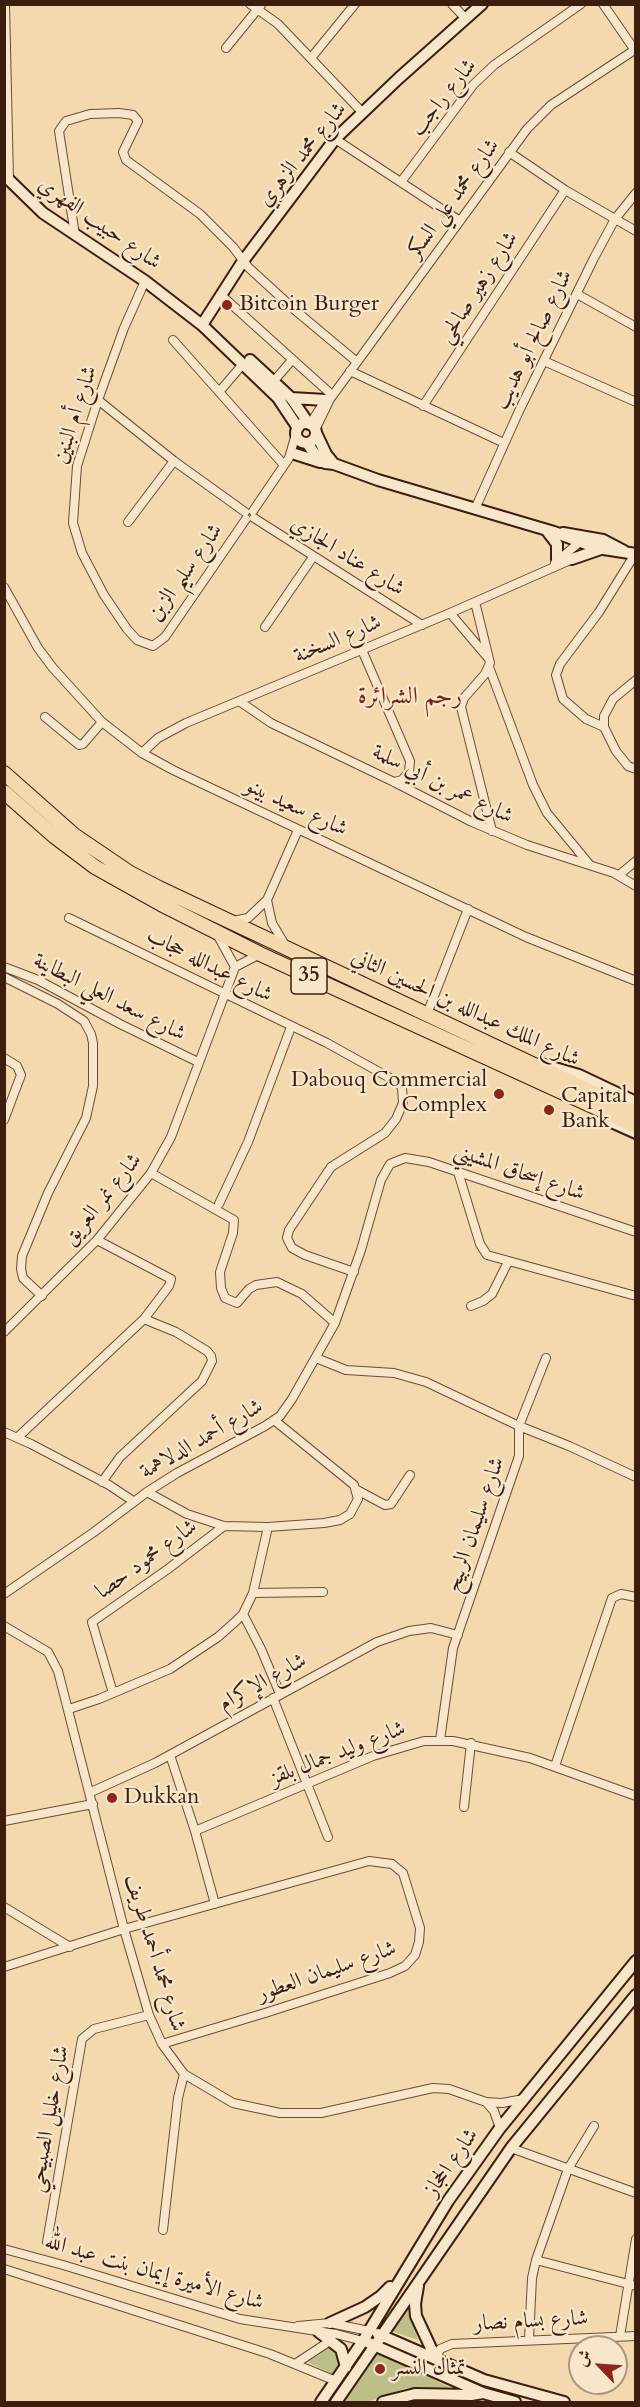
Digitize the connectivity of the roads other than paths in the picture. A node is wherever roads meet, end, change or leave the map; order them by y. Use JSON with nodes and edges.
{"nodes":[{"id":1,"x":4,"y":4,"type":"edge"},
{"id":2,"x":250,"y":4,"type":"edge"},
{"id":3,"x":355,"y":4,"type":"edge"},
{"id":4,"x":452,"y":4,"type":"edge"},
{"id":5,"x":482,"y":4,"type":"edge"},
{"id":6,"x":581,"y":4,"type":"edge"},
{"id":7,"x":603,"y":4,"type":"edge"},
{"id":8,"x":260,"y":7,"type":"edge"},
{"id":9,"x":466,"y":19,"type":"junction"},
{"id":10,"x":226,"y":48,"type":"dead end"},
{"id":11,"x":635,"y":49,"type":"edge"},
{"id":12,"x":311,"y":58,"type":"junction"},
{"id":13,"x":362,"y":112,"type":"junction"},
{"id":14,"x":335,"y":139,"type":"junction"},
{"id":15,"x":509,"y":152,"type":"junction"},
{"id":16,"x":7,"y":178,"type":"edge"},
{"id":17,"x":401,"y":182,"type":"junction"},
{"id":18,"x":565,"y":190,"type":"junction"},
{"id":19,"x":636,"y":193,"type":"edge"},
{"id":20,"x":615,"y":219,"type":"junction"},
{"id":21,"x":460,"y":221,"type":"junction"},
{"id":22,"x":636,"y":231,"type":"edge"},
{"id":23,"x":75,"y":235,"type":"junction"},
{"id":24,"x":243,"y":261,"type":"junction"},
{"id":25,"x":145,"y":281,"type":"junction"},
{"id":26,"x":221,"y":294,"type":"junction"},
{"id":27,"x":577,"y":294,"type":"junction"},
{"id":28,"x":204,"y":322,"type":"junction"},
{"id":29,"x":636,"y":327,"type":"edge"},
{"id":30,"x":173,"y":340,"type":"dead end"},
{"id":31,"x":291,"y":360,"type":"junction"},
{"id":32,"x":544,"y":361,"type":"junction"},
{"id":33,"x":357,"y":362,"type":"junction"},
{"id":34,"x":243,"y":364,"type":"junction"},
{"id":35,"x":350,"y":371,"type":"junction"},
{"id":36,"x":273,"y":382,"type":"junction"},
{"id":37,"x":219,"y":392,"type":"junction"},
{"id":38,"x":291,"y":398,"type":"junction"},
{"id":39,"x":329,"y":398,"type":"junction"},
{"id":40,"x":98,"y":400,"type":"junction"},
{"id":41,"x":636,"y":402,"type":"edge"},
{"id":42,"x":423,"y":406,"type":"junction"},
{"id":43,"x":307,"y":429,"type":"junction"},
{"id":44,"x":307,"y":443,"type":"junction"},
{"id":45,"x":504,"y":443,"type":"junction"},
{"id":46,"x":289,"y":459,"type":"junction"},
{"id":47,"x":174,"y":461,"type":"junction"},
{"id":48,"x":330,"y":463,"type":"junction"},
{"id":49,"x":475,"y":509,"type":"junction"},
{"id":50,"x":249,"y":515,"type":"junction"},
{"id":51,"x":128,"y":522,"type":"dead end"},
{"id":52,"x":550,"y":531,"type":"junction"},
{"id":53,"x":591,"y":543,"type":"junction"},
{"id":54,"x":631,"y":553,"type":"edge"},
{"id":55,"x":313,"y":557,"type":"junction"},
{"id":56,"x":572,"y":560,"type":"joint"},
{"id":57,"x":555,"y":563,"type":"junction"},
{"id":58,"x":4,"y":587,"type":"edge"},
{"id":59,"x":476,"y":602,"type":"junction"},
{"id":60,"x":450,"y":613,"type":"junction"},
{"id":61,"x":422,"y":625,"type":"junction"},
{"id":62,"x":265,"y":627,"type":"dead end"},
{"id":63,"x":153,"y":646,"type":"joint"},
{"id":64,"x":362,"y":650,"type":"junction"},
{"id":65,"x":490,"y":664,"type":"junction"},
{"id":66,"x":636,"y":680,"type":"edge"},
{"id":67,"x":239,"y":701,"type":"junction"},
{"id":68,"x":45,"y":717,"type":"dead end"},
{"id":69,"x":102,"y":722,"type":"junction"},
{"id":70,"x":604,"y":727,"type":"junction"},
{"id":71,"x":142,"y":753,"type":"junction"},
{"id":72,"x":636,"y":769,"type":"edge"},
{"id":73,"x":4,"y":772,"type":"edge"},
{"id":74,"x":394,"y":782,"type":"junction"},
{"id":75,"x":5,"y":793,"type":"edge"},
{"id":76,"x":298,"y":830,"type":"junction"},
{"id":77,"x":492,"y":831,"type":"junction"},
{"id":78,"x":636,"y":861,"type":"edge"},
{"id":79,"x":589,"y":865,"type":"junction"},
{"id":80,"x":619,"y":874,"type":"junction"},
{"id":81,"x":636,"y":886,"type":"edge"},
{"id":82,"x":267,"y":900,"type":"junction"},
{"id":83,"x":468,"y":909,"type":"junction"},
{"id":84,"x":69,"y":918,"type":"dead end"},
{"id":85,"x":228,"y":922,"type":"junction"},
{"id":86,"x":215,"y":932,"type":"junction"},
{"id":87,"x":289,"y":950,"type":"junction"},
{"id":88,"x":260,"y":954,"type":"junction"},
{"id":89,"x":4,"y":966,"type":"edge"},
{"id":90,"x":235,"y":967,"type":"junction"},
{"id":91,"x":4,"y":977,"type":"edge"},
{"id":92,"x":636,"y":981,"type":"edge"},
{"id":93,"x":225,"y":994,"type":"junction"},
{"id":94,"x":427,"y":1014,"type":"junction"},
{"id":95,"x":291,"y":1027,"type":"junction"},
{"id":96,"x":4,"y":1058,"type":"edge"},
{"id":97,"x":523,"y":1060,"type":"junction"},
{"id":98,"x":198,"y":1062,"type":"junction"},
{"id":99,"x":531,"y":1077,"type":"junction"},
{"id":100,"x":4,"y":1095,"type":"edge"},
{"id":101,"x":14,"y":1099,"type":"junction"},
{"id":102,"x":636,"y":1102,"type":"edge"},
{"id":103,"x":636,"y":1113,"type":"edge"},
{"id":104,"x":4,"y":1120,"type":"edge"},
{"id":105,"x":636,"y":1126,"type":"edge"},
{"id":106,"x":636,"y":1133,"type":"edge"},
{"id":107,"x":390,"y":1164,"type":"joint"},
{"id":108,"x":458,"y":1172,"type":"junction"},
{"id":109,"x":151,"y":1173,"type":"junction"},
{"id":110,"x":219,"y":1204,"type":"dead end"},
{"id":111,"x":636,"y":1232,"type":"edge"},
{"id":112,"x":97,"y":1240,"type":"junction"},
{"id":113,"x":508,"y":1262,"type":"junction"},
{"id":114,"x":354,"y":1272,"type":"junction"},
{"id":115,"x":42,"y":1296,"type":"junction"},
{"id":116,"x":636,"y":1296,"type":"edge"},
{"id":117,"x":471,"y":1306,"type":"dead end"},
{"id":118,"x":144,"y":1318,"type":"junction"},
{"id":119,"x":335,"y":1323,"type":"junction"},
{"id":120,"x":4,"y":1332,"type":"edge"},
{"id":121,"x":316,"y":1358,"type":"junction"},
{"id":122,"x":546,"y":1358,"type":"dead end"},
{"id":123,"x":274,"y":1420,"type":"junction"},
{"id":124,"x":519,"y":1426,"type":"junction"},
{"id":125,"x":4,"y":1432,"type":"edge"},
{"id":126,"x":18,"y":1437,"type":"junction"},
{"id":127,"x":410,"y":1475,"type":"dead end"},
{"id":128,"x":636,"y":1477,"type":"edge"},
{"id":129,"x":102,"y":1482,"type":"junction"},
{"id":130,"x":357,"y":1490,"type":"junction"},
{"id":131,"x":147,"y":1492,"type":"junction"},
{"id":132,"x":134,"y":1501,"type":"junction"},
{"id":133,"x":224,"y":1526,"type":"junction"},
{"id":134,"x":268,"y":1527,"type":"junction"},
{"id":135,"x":323,"y":1592,"type":"dead end"},
{"id":136,"x":253,"y":1593,"type":"junction"},
{"id":137,"x":4,"y":1594,"type":"edge"},
{"id":138,"x":636,"y":1597,"type":"edge"},
{"id":139,"x":243,"y":1614,"type":"junction"},
{"id":140,"x":4,"y":1626,"type":"edge"},
{"id":141,"x":458,"y":1635,"type":"junction"},
{"id":142,"x":113,"y":1693,"type":"junction"},
{"id":143,"x":276,"y":1696,"type":"junction"},
{"id":144,"x":69,"y":1709,"type":"junction"},
{"id":145,"x":440,"y":1740,"type":"junction"},
{"id":146,"x":471,"y":1743,"type":"junction"},
{"id":147,"x":170,"y":1755,"type":"junction"},
{"id":148,"x":555,"y":1766,"type":"junction"},
{"id":149,"x":308,"y":1783,"type":"junction"},
{"id":150,"x":91,"y":1792,"type":"junction"},
{"id":151,"x":636,"y":1796,"type":"edge"},
{"id":152,"x":93,"y":1804,"type":"junction"},
{"id":153,"x":464,"y":1807,"type":"dead end"},
{"id":154,"x":4,"y":1821,"type":"edge"},
{"id":155,"x":195,"y":1831,"type":"junction"},
{"id":156,"x":328,"y":1838,"type":"dead end"},
{"id":157,"x":215,"y":1904,"type":"junction"},
{"id":158,"x":4,"y":1907,"type":"edge"},
{"id":159,"x":124,"y":1929,"type":"junction"},
{"id":160,"x":70,"y":1947,"type":"junction"},
{"id":161,"x":636,"y":1961,"type":"edge"},
{"id":162,"x":6,"y":1966,"type":"edge"},
{"id":163,"x":4,"y":1976,"type":"edge"},
{"id":164,"x":636,"y":1995,"type":"edge"},
{"id":165,"x":149,"y":2015,"type":"junction"},
{"id":166,"x":162,"y":2043,"type":"junction"},
{"id":167,"x":184,"y":2073,"type":"junction"},
{"id":168,"x":524,"y":2099,"type":"junction"},
{"id":169,"x":486,"y":2103,"type":"junction"},
{"id":170,"x":594,"y":2126,"type":"dead end"},
{"id":171,"x":500,"y":2128,"type":"junction"},
{"id":172,"x":511,"y":2148,"type":"junction"},
{"id":173,"x":568,"y":2169,"type":"junction"},
{"id":174,"x":636,"y":2193,"type":"edge"},
{"id":175,"x":163,"y":2229,"type":"dead end"},
{"id":176,"x":636,"y":2239,"type":"edge"},
{"id":177,"x":47,"y":2242,"type":"dead end"},
{"id":178,"x":4,"y":2249,"type":"edge"},
{"id":179,"x":536,"y":2260,"type":"junction"},
{"id":180,"x":4,"y":2269,"type":"edge"},
{"id":181,"x":402,"y":2274,"type":"junction"},
{"id":182,"x":419,"y":2282,"type":"junction"},
{"id":183,"x":632,"y":2285,"type":"edge"},
{"id":184,"x":330,"y":2323,"type":"junction"},
{"id":185,"x":293,"y":2327,"type":"junction"},
{"id":186,"x":319,"y":2332,"type":"junction"},
{"id":187,"x":382,"y":2335,"type":"junction"},
{"id":188,"x":620,"y":2335,"type":"edge"},
{"id":189,"x":366,"y":2336,"type":"junction"},
{"id":190,"x":568,"y":2338,"type":"edge"},
{"id":191,"x":530,"y":2339,"type":"junction"},
{"id":192,"x":330,"y":2341,"type":"junction"},
{"id":193,"x":374,"y":2345,"type":"junction"},
{"id":194,"x":436,"y":2359,"type":"junction"},
{"id":195,"x":295,"y":2364,"type":"junction"},
{"id":196,"x":346,"y":2367,"type":"junction"},
{"id":197,"x":336,"y":2381,"type":"junction"},
{"id":198,"x":483,"y":2393,"type":"junction"},
{"id":199,"x":321,"y":2403,"type":"edge"},
{"id":200,"x":336,"y":2403,"type":"edge"},
{"id":201,"x":383,"y":2403,"type":"edge"},
{"id":202,"x":515,"y":2403,"type":"edge"},
{"id":203,"x":564,"y":2403,"type":"edge"}],
"edges":[{"from":1,"to":16,"type":"street"},
{"from":2,"to":8,"type":"street"},
{"from":3,"to":12,"type":"street"},
{"from":4,"to":9,"type":"street"},
{"from":5,"to":9,"type":"main road","name":"شارع محمد الزهري"},
{"from":6,"to":17,"type":"street","name":"شارع راجب"},
{"from":7,"to":11,"type":"street"},
{"from":8,"to":10,"type":"street"},
{"from":8,"to":12,"type":"street"},
{"from":9,"to":13,"type":"main road","name":"شارع محمد الزهري"},
{"from":11,"to":15,"type":"street","name":"شارع محمد علي السكر"},
{"from":12,"to":13,"type":"street"},
{"from":13,"to":14,"type":"main road","name":"شارع محمد الزهري"},
{"from":14,"to":17,"type":"street"},
{"from":14,"to":24,"type":"main road","name":"شارع محمد الزهري"},
{"from":15,"to":18,"type":"street"},
{"from":15,"to":21,"type":"street","name":"شارع محمد علي السكر"},
{"from":16,"to":23,"type":"main road","name":"شارع حبيب الفهري"},
{"from":17,"to":21,"type":"street"},
{"from":18,"to":20,"type":"street"},
{"from":18,"to":42,"type":"street","name":"شارع زهير صالحي"},
{"from":19,"to":20,"type":"street","name":"شارع صالح أبو هديب"},
{"from":20,"to":22,"type":"street"},
{"from":20,"to":27,"type":"street","name":"شارع صالح أبو هديب"},
{"from":21,"to":33,"type":"street","name":"شارع محمد علي السكر"},
{"from":23,"to":24,"type":"street"},
{"from":23,"to":25,"type":"main road","name":"شارع حبيب الفهري"},
{"from":24,"to":26,"type":"main road","name":"شارع محمد الزهري"},
{"from":24,"to":33,"type":"street"},
{"from":25,"to":28,"type":"main road","name":"شارع حبيب الفهري"},
{"from":25,"to":40,"type":"street","name":"شارع أم البنين"},
{"from":26,"to":28,"type":"main road","name":"شارع محمد الزهري"},
{"from":26,"to":31,"type":"street"},
{"from":27,"to":29,"type":"street"},
{"from":27,"to":32,"type":"street","name":"شارع صالح أبو هديب"},
{"from":28,"to":34,"type":"main road","name":"شارع حبيب الفهري"},
{"from":28,"to":36,"type":"main road","name":"شارع حبيب الفهري"},
{"from":30,"to":37,"type":"street"},
{"from":31,"to":36,"type":"street"},
{"from":31,"to":39,"type":"street"},
{"from":32,"to":41,"type":"street"},
{"from":32,"to":45,"type":"street","name":"شارع صالح أبو هديب"},
{"from":33,"to":35,"type":"street","name":"شارع محمد علي السكر"},
{"from":34,"to":37,"type":"street"},
{"from":34,"to":43,"type":"main road","name":"شارع حبيب الفهري"},
{"from":35,"to":39,"type":"street","name":"شارع محمد علي السكر"},
{"from":35,"to":42,"type":"street"},
{"from":36,"to":38,"type":"main road","name":"شارع حبيب الفهري"},
{"from":37,"to":46,"type":"street"},
{"from":38,"to":39,"type":"main road"},
{"from":38,"to":43,"type":"main road","name":"شارع حبيب الفهري"},
{"from":39,"to":43,"type":"street","name":"شارع محمد علي السكر"},
{"from":40,"to":47,"type":"street","name":"شارع عناد الجازي"},
{"from":40,"to":63,"type":"street","name":"شارع أم البنين"},
{"from":42,"to":45,"type":"street"},
{"from":43,"to":44,"type":"main road"},
{"from":43,"to":46,"type":"street","name":"شارع سليم الزبن"},
{"from":43,"to":48,"type":"main road"},
{"from":44,"to":46,"type":"street","name":"شارع سليم الزبن"},
{"from":44,"to":48,"type":"main road"},
{"from":45,"to":49,"type":"street","name":"شارع صالح أبو هديب"},
{"from":46,"to":48,"type":"main road"},
{"from":46,"to":50,"type":"street","name":"شارع سليم الزبن"},
{"from":47,"to":50,"type":"street","name":"شارع عناد الجازي"},
{"from":47,"to":51,"type":"street"},
{"from":48,"to":49,"type":"main road"},
{"from":49,"to":52,"type":"main road"},
{"from":50,"to":55,"type":"street","name":"شارع عناد الجازي"},
{"from":50,"to":63,"type":"street","name":"شارع سليم الزبن"},
{"from":52,"to":53,"type":"main road"},
{"from":52,"to":57,"type":"main road"},
{"from":53,"to":54,"type":"main road"},
{"from":53,"to":56,"type":"main road"},
{"from":53,"to":57,"type":"street","name":"شارع السخنة"},
{"from":54,"to":70,"type":"street"},
{"from":55,"to":61,"type":"street","name":"شارع عناد الجازي"},
{"from":55,"to":62,"type":"street"},
{"from":56,"to":57,"type":"street","name":"شارع السخنة"},
{"from":57,"to":59,"type":"street","name":"شارع السخنة"},
{"from":58,"to":69,"type":"street","name":"شارع سعيد بينو"},
{"from":59,"to":60,"type":"street","name":"شارع السخنة"},
{"from":59,"to":65,"type":"street"},
{"from":60,"to":61,"type":"street","name":"شارع السخنة"},
{"from":60,"to":65,"type":"street"},
{"from":61,"to":64,"type":"street","name":"شارع السخنة"},
{"from":64,"to":67,"type":"street","name":"شارع السخنة"},
{"from":64,"to":74,"type":"street"},
{"from":65,"to":77,"type":"street"},
{"from":65,"to":79,"type":"street"},
{"from":66,"to":70,"type":"street"},
{"from":67,"to":71,"type":"street","name":"شارع السخنة"},
{"from":67,"to":74,"type":"street","name":"شارع عمر بن أبي سلمة"},
{"from":68,"to":69,"type":"street"},
{"from":69,"to":71,"type":"street","name":"شارع سعيد بينو"},
{"from":70,"to":72,"type":"street"},
{"from":71,"to":76,"type":"street","name":"شارع سعيد بينو"},
{"from":73,"to":85,"type":"highway","name":"شارع الملك عبدالله بن الحسين الثاني","number":"35"},
{"from":74,"to":77,"type":"street","name":"شارع عمر بن أبي سلمة"},
{"from":75,"to":86,"type":"highway","name":"شارع الملك عبدالله بن الحسين الثاني","number":"35"},
{"from":76,"to":82,"type":"street"},
{"from":76,"to":83,"type":"street","name":"شارع سعيد بينو"},
{"from":77,"to":79,"type":"street","name":"شارع عمر بن أبي سلمة"},
{"from":78,"to":80,"type":"street"},
{"from":79,"to":80,"type":"street","name":"شارع عمر بن أبي سلمة"},
{"from":80,"to":81,"type":"street","name":"شارع عمر بن أبي سلمة"},
{"from":82,"to":85,"type":"street"},
{"from":82,"to":87,"type":"street"},
{"from":83,"to":92,"type":"street","name":"شارع سعيد بينو"},
{"from":83,"to":94,"type":"street"},
{"from":84,"to":93,"type":"street","name":"شارع عبدالله حجاب"},
{"from":85,"to":87,"type":"highway","name":"شارع الملك عبدالله بن الحسين الثاني","number":"35"},
{"from":86,"to":88,"type":"highway","name":"شارع الملك عبدالله بن الحسين الثاني","number":"35"},
{"from":86,"to":90,"type":"street"},
{"from":87,"to":94,"type":"highway","name":"شارع الملك عبدالله بن الحسين الثاني","number":"35"},
{"from":88,"to":90,"type":"street"},
{"from":88,"to":99,"type":"highway","name":"شارع الملك عبدالله بن الحسين الثاني","number":"35"},
{"from":89,"to":98,"type":"street","name":"شارع سعد العلي البطاينة"},
{"from":90,"to":93,"type":"street","name":"شارع نمر العريق"},
{"from":91,"to":115,"type":"street"},
{"from":93,"to":95,"type":"street","name":"شارع عبدالله حجاب"},
{"from":93,"to":98,"type":"street","name":"شارع نمر العريق"},
{"from":94,"to":97,"type":"highway","name":"شارع الملك عبدالله بن الحسين الثاني","number":"35"},
{"from":95,"to":110,"type":"street"},
{"from":95,"to":114,"type":"street","name":"شارع عبدالله حجاب"},
{"from":96,"to":101,"type":"street"},
{"from":97,"to":102,"type":"main road"},
{"from":97,"to":103,"type":"highway","name":"شارع الملك عبدالله بن الحسين الثاني","number":"35"},
{"from":98,"to":109,"type":"street","name":"شارع نمر العريق"},
{"from":99,"to":105,"type":"highway","name":"شارع الملك عبدالله بن الحسين الثاني","number":"35"},
{"from":99,"to":106,"type":"main road"},
{"from":100,"to":101,"type":"street"},
{"from":101,"to":104,"type":"street"},
{"from":107,"to":108,"type":"street","name":"شارع إسحاق المشيني"},
{"from":107,"to":114,"type":"street","name":"شارع أحمد الدلاهمة"},
{"from":108,"to":111,"type":"street","name":"شارع إسحاق المشيني"},
{"from":108,"to":113,"type":"street"},
{"from":109,"to":112,"type":"street","name":"شارع نمر العريق"},
{"from":109,"to":119,"type":"street"},
{"from":112,"to":115,"type":"street","name":"شارع نمر العريق"},
{"from":112,"to":118,"type":"street"},
{"from":113,"to":116,"type":"street"},
{"from":113,"to":117,"type":"street"},
{"from":114,"to":119,"type":"street","name":"شارع أحمد الدلاهمة"},
{"from":115,"to":120,"type":"street","name":"شارع نمر العريق"},
{"from":118,"to":126,"type":"street"},
{"from":118,"to":129,"type":"street"},
{"from":119,"to":121,"type":"street","name":"شارع أحمد الدلاهمة"},
{"from":121,"to":123,"type":"street","name":"شارع أحمد الدلاهمة"},
{"from":121,"to":124,"type":"street"},
{"from":122,"to":124,"type":"street"},
{"from":123,"to":130,"type":"street"},
{"from":123,"to":131,"type":"street","name":"شارع أحمد الدلاهمة"},
{"from":124,"to":128,"type":"street"},
{"from":124,"to":141,"type":"street","name":"شارع سليمان الربيح"},
{"from":125,"to":126,"type":"street"},
{"from":126,"to":129,"type":"street"},
{"from":127,"to":130,"type":"street"},
{"from":129,"to":132,"type":"street"},
{"from":130,"to":134,"type":"street"},
{"from":131,"to":132,"type":"street","name":"شارع أحمد الدلاهمة"},
{"from":131,"to":133,"type":"street"},
{"from":132,"to":137,"type":"street","name":"شارع أحمد الدلاهمة"},
{"from":133,"to":134,"type":"street"},
{"from":133,"to":142,"type":"street","name":"شارع محمود حصا"},
{"from":134,"to":136,"type":"street"},
{"from":135,"to":136,"type":"street"},
{"from":136,"to":139,"type":"street"},
{"from":138,"to":148,"type":"street"},
{"from":139,"to":142,"type":"street"},
{"from":139,"to":143,"type":"street"},
{"from":140,"to":144,"type":"street","name":"شارع محمد أحمد طريف"},
{"from":141,"to":143,"type":"street","name":"شارع الإكرام"},
{"from":141,"to":145,"type":"street","name":"شارع سليمان الربيح"},
{"from":142,"to":144,"type":"street"},
{"from":143,"to":147,"type":"street","name":"شارع الإكرام"},
{"from":143,"to":149,"type":"street"},
{"from":144,"to":150,"type":"street","name":"شارع محمد أحمد طريف"},
{"from":145,"to":146,"type":"street","name":"شارع وليد جمال بلقز"},
{"from":145,"to":149,"type":"street","name":"شارع وليد جمال بلقز"},
{"from":146,"to":148,"type":"street","name":"شارع وليد جمال بلقز"},
{"from":146,"to":153,"type":"street"},
{"from":147,"to":150,"type":"street","name":"شارع الإكرام"},
{"from":147,"to":155,"type":"street"},
{"from":148,"to":151,"type":"street","name":"شارع وليد جمال بلقز"},
{"from":149,"to":155,"type":"street","name":"شارع وليد جمال بلقز"},
{"from":149,"to":156,"type":"street"},
{"from":150,"to":152,"type":"street","name":"شارع محمد أحمد طريف"},
{"from":152,"to":154,"type":"street"},
{"from":152,"to":159,"type":"street","name":"شارع محمد أحمد طريف"},
{"from":155,"to":157,"type":"street"},
{"from":157,"to":159,"type":"street","name":"شارع سليمان العطور"},
{"from":157,"to":166,"type":"street","name":"شارع سليمان العطور"},
{"from":158,"to":160,"type":"street"},
{"from":159,"to":160,"type":"street","name":"شارع سليمان العطور"},
{"from":159,"to":165,"type":"street","name":"شارع محمد أحمد طريف"},
{"from":160,"to":162,"type":"street","name":"شارع سليمان العطور"},
{"from":161,"to":168,"type":"main road","name":"شارع الحجاز"},
{"from":162,"to":163,"type":"street"},
{"from":164,"to":172,"type":"main road","name":"شارع الحجاز"},
{"from":165,"to":166,"type":"street","name":"شارع محمد أحمد طريف"},
{"from":165,"to":177,"type":"street","name":"شارع خليل الصبيحي"},
{"from":166,"to":167,"type":"street","name":"شارع محمد أحمد طريف"},
{"from":167,"to":169,"type":"street","name":"شارع محمد أحمد طريف"},
{"from":167,"to":175,"type":"street"},
{"from":168,"to":169,"type":"street","name":"شارع محمد أحمد طريف"},
{"from":168,"to":171,"type":"main road","name":"شارع الحجاز"},
{"from":169,"to":171,"type":"street"},
{"from":170,"to":173,"type":"street"},
{"from":171,"to":181,"type":"main road","name":"شارع الحجاز"},
{"from":172,"to":173,"type":"street"},
{"from":172,"to":182,"type":"main road","name":"شارع الحجاز"},
{"from":173,"to":174,"type":"street"},
{"from":173,"to":179,"type":"street"},
{"from":176,"to":183,"type":"street"},
{"from":178,"to":185,"type":"street","name":"شارع الأميرة إيمان بنت عبد الله"},
{"from":179,"to":183,"type":"street"},
{"from":179,"to":191,"type":"street"},
{"from":180,"to":195,"type":"street"},
{"from":181,"to":184,"type":"main road"},
{"from":181,"to":189,"type":"main road","name":"شارع الحجاز"},
{"from":182,"to":187,"type":"main road","name":"شارع الحجاز"},
{"from":182,"to":194,"type":"main road"},
{"from":183,"to":188,"type":"street"},
{"from":184,"to":185,"type":"street","name":"شارع الأميرة إيمان بنت عبد الله"},
{"from":184,"to":189,"type":"street","name":"شارع الأميرة إيمان بنت عبد الله"},
{"from":185,"to":186,"type":"street","name":"شارع الأميرة إيمان بنت عبد الله"},
{"from":186,"to":189,"type":"street","name":"شارع الأميرة إيمان بنت عبد الله"},
{"from":186,"to":192,"type":"main road"},
{"from":187,"to":189,"type":"main road"},
{"from":187,"to":193,"type":"main road","name":"شارع الحجاز"},
{"from":187,"to":194,"type":"main road"},
{"from":189,"to":193,"type":"main road"},
{"from":189,"to":196,"type":"main road","name":"شارع الحجاز"},
{"from":190,"to":191,"type":"street","name":"شارع بسام نصار"},
{"from":191,"to":194,"type":"street","name":"شارع بسام نصار"},
{"from":192,"to":195,"type":"street"},
{"from":192,"to":196,"type":"main road"},
{"from":193,"to":198,"type":"main road"},
{"from":193,"to":200,"type":"main road","name":"شارع الحجاز"},
{"from":194,"to":203,"type":"main road"},
{"from":195,"to":197,"type":"street"},
{"from":196,"to":197,"type":"main road","name":"شارع الحجاز"},
{"from":197,"to":199,"type":"main road","name":"شارع الحجاز"},
{"from":198,"to":201,"type":"main road"},
{"from":198,"to":202,"type":"main road"}]}
